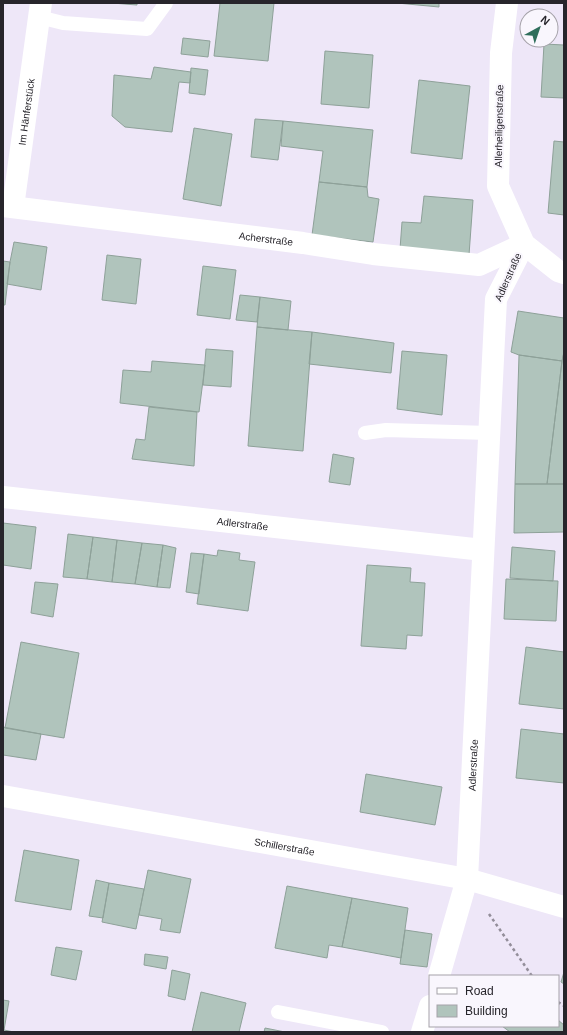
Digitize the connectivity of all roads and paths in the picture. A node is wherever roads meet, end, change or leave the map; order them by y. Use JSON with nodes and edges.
{"nodes":[{"id":1,"x":166,"y":3,"type":"edge"},
{"id":2,"x":507,"y":3,"type":"edge"},
{"id":3,"x":40,"y":10,"type":"edge"},
{"id":4,"x":8,"y":207,"type":"edge"},
{"id":5,"x":524,"y":244,"type":"junction"},
{"id":6,"x":564,"y":272,"type":"edge"},
{"id":7,"x":364,"y":433,"type":"dead end"},
{"id":8,"x":489,"y":433,"type":"junction"},
{"id":9,"x":3,"y":497,"type":"edge"},
{"id":10,"x":483,"y":550,"type":"junction"},
{"id":11,"x":3,"y":796,"type":"edge"},
{"id":12,"x":467,"y":879,"type":"junction"},
{"id":13,"x":564,"y":907,"type":"edge"},
{"id":14,"x":511,"y":947,"type":"dead end"},
{"id":15,"x":439,"y":975,"type":"edge"},
{"id":16,"x":531,"y":975,"type":"edge"},
{"id":17,"x":429,"y":1009,"type":"edge"},
{"id":18,"x":278,"y":1012,"type":"dead end"},
{"id":19,"x":382,"y":1032,"type":"edge"},
{"id":20,"x":422,"y":1032,"type":"edge"}],
"edges":[{"from":1,"to":3,"type":"lane","name":"Im Hänferstück"},
{"from":2,"to":5,"type":"street","name":"Allerheiligenstraße"},
{"from":3,"to":4,"type":"street","name":"Im Hänferstück"},
{"from":4,"to":5,"type":"street","name":"Acherstraße"},
{"from":5,"to":6,"type":"street"},
{"from":5,"to":8,"type":"street","name":"Adlerstraße"},
{"from":7,"to":8,"type":"lane"},
{"from":8,"to":10,"type":"street","name":"Adlerstraße"},
{"from":9,"to":10,"type":"street","name":"Adlerstraße"},
{"from":10,"to":12,"type":"street","name":"Adlerstraße"},
{"from":11,"to":12,"type":"street","name":"Schillerstraße"},
{"from":12,"to":13,"type":"street","name":"Schillerstraße"},
{"from":12,"to":15,"type":"street","name":"Adlerstraße"},
{"from":14,"to":16,"type":"path"},
{"from":17,"to":20,"type":"street"},
{"from":18,"to":19,"type":"lane"}]}
